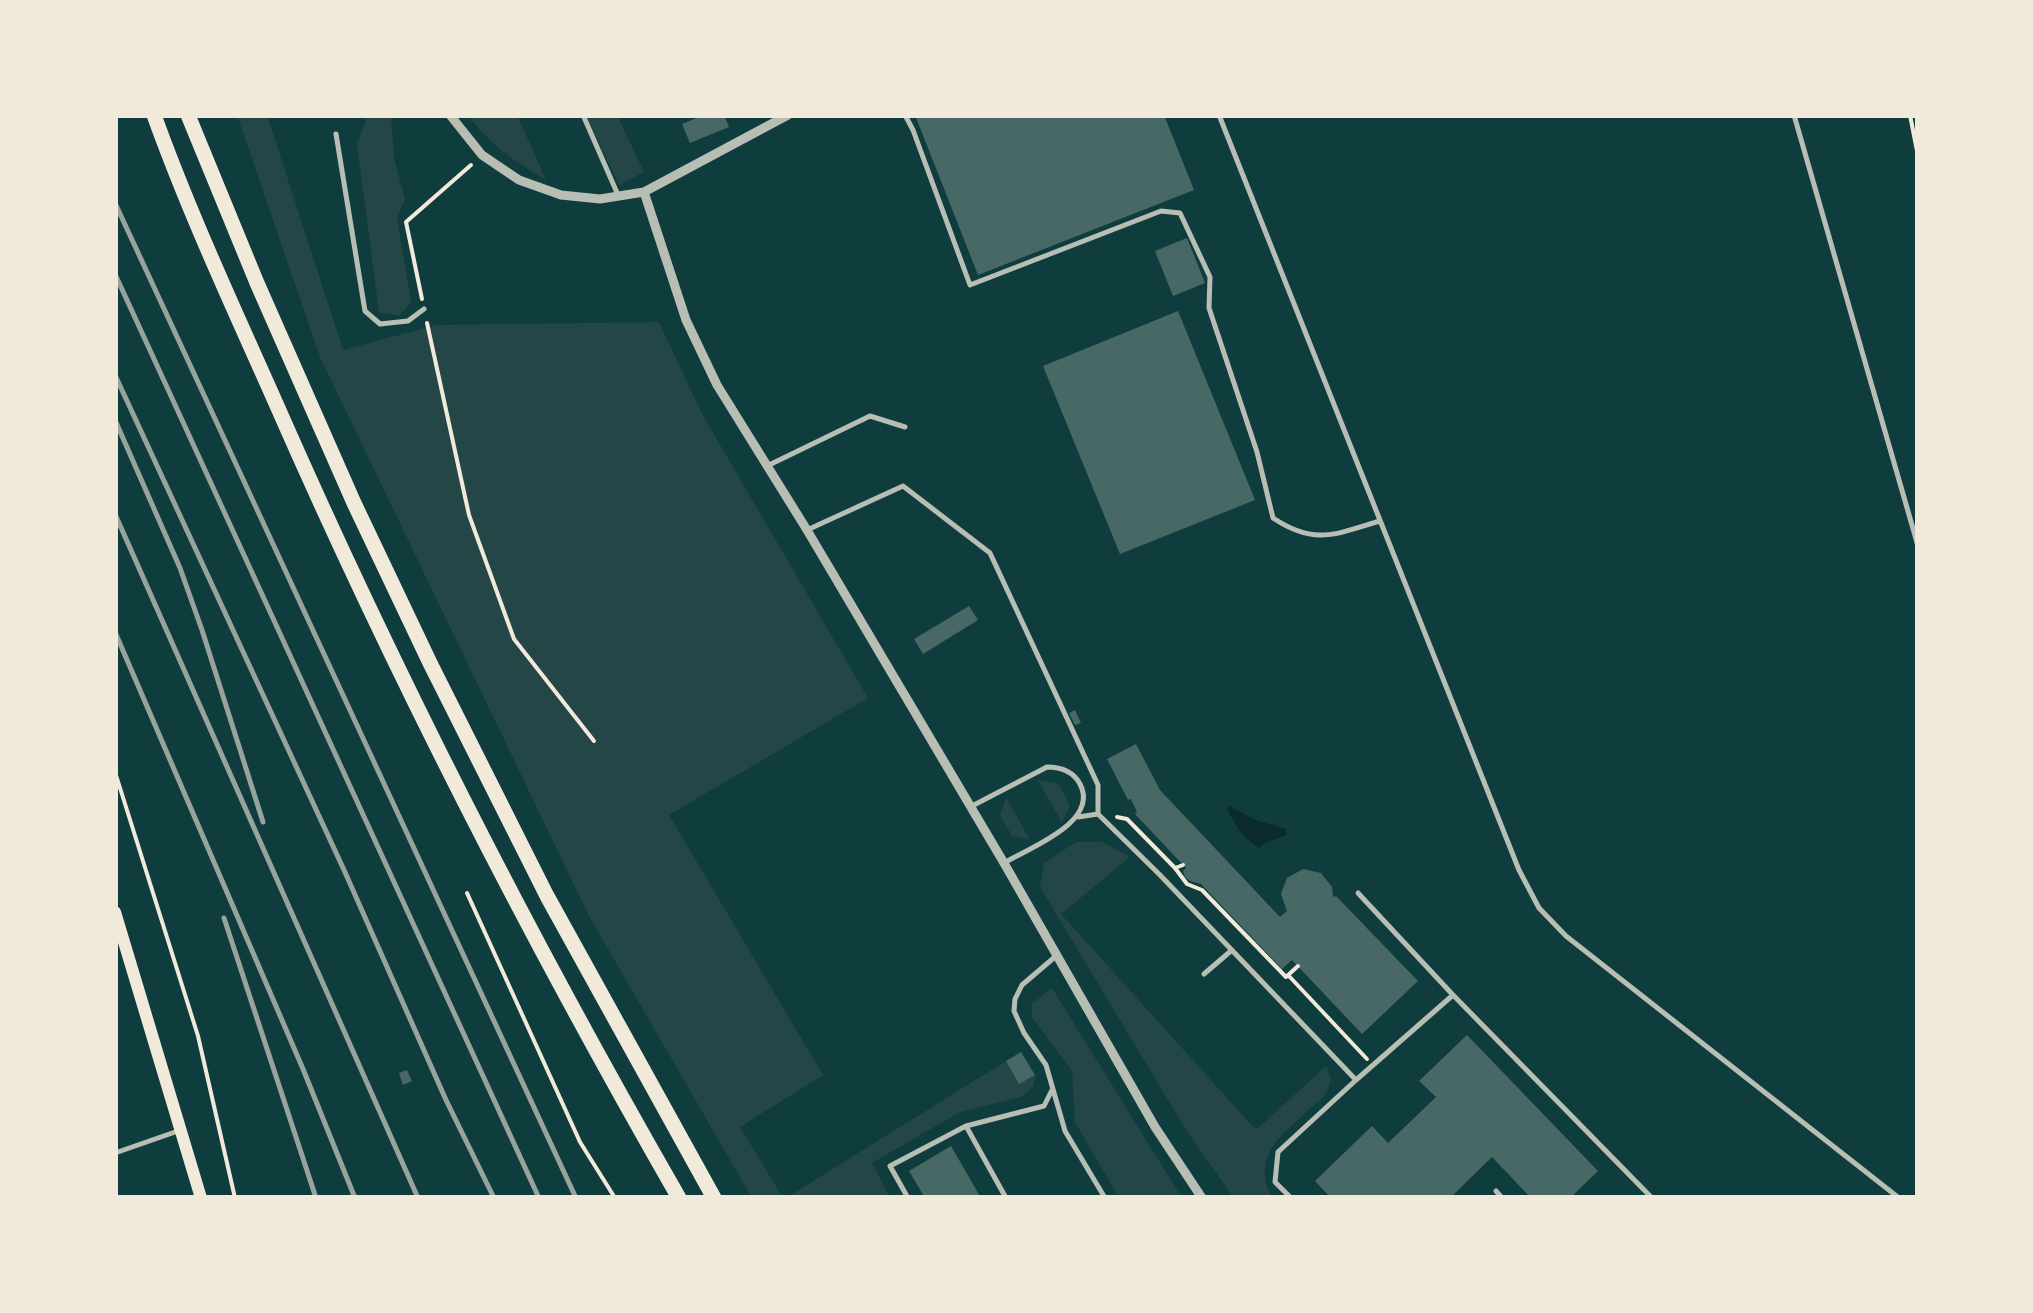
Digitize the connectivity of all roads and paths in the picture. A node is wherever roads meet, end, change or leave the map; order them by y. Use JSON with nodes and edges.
{"nodes":[{"id":1,"x":152,"y":115,"type":"edge"},
{"id":2,"x":190,"y":115,"type":"edge"},
{"id":3,"x":450,"y":115,"type":"edge"},
{"id":4,"x":583,"y":115,"type":"edge"},
{"id":5,"x":905,"y":115,"type":"edge"},
{"id":6,"x":1220,"y":115,"type":"edge"},
{"id":7,"x":1794,"y":115,"type":"edge"},
{"id":8,"x":1910,"y":115,"type":"edge"},
{"id":9,"x":785,"y":116,"type":"edge"},
{"id":10,"x":336,"y":134,"type":"dead end"},
{"id":11,"x":482,"y":155,"type":"junction"},
{"id":12,"x":1918,"y":156,"type":"edge"},
{"id":13,"x":644,"y":192,"type":"junction"},
{"id":14,"x":620,"y":198,"type":"junction"},
{"id":15,"x":424,"y":309,"type":"junction"},
{"id":16,"x":905,"y":427,"type":"dead end"},
{"id":17,"x":767,"y":466,"type":"junction"},
{"id":18,"x":1380,"y":521,"type":"junction"},
{"id":19,"x":807,"y":530,"type":"junction"},
{"id":20,"x":1918,"y":546,"type":"edge"},
{"id":21,"x":594,"y":742,"type":"dead end"},
{"id":22,"x":115,"y":772,"type":"edge"},
{"id":23,"x":970,"y":807,"type":"junction"},
{"id":24,"x":1098,"y":814,"type":"junction"},
{"id":25,"x":1078,"y":817,"type":"junction"},
{"id":26,"x":1004,"y":862,"type":"junction"},
{"id":27,"x":1184,"y":865,"type":"dead end"},
{"id":28,"x":1176,"y":868,"type":"junction"},
{"id":29,"x":1358,"y":892,"type":"dead end"},
{"id":30,"x":467,"y":893,"type":"dead end"},
{"id":31,"x":115,"y":912,"type":"edge"},
{"id":32,"x":1232,"y":950,"type":"junction"},
{"id":33,"x":1058,"y":955,"type":"junction"},
{"id":34,"x":1298,"y":966,"type":"dead end"},
{"id":35,"x":1204,"y":974,"type":"dead end"},
{"id":36,"x":1288,"y":975,"type":"junction"},
{"id":37,"x":1453,"y":995,"type":"junction"},
{"id":38,"x":1373,"y":1066,"type":"junction"},
{"id":39,"x":1356,"y":1080,"type":"junction"},
{"id":40,"x":1052,"y":1090,"type":"junction"},
{"id":41,"x":966,"y":1126,"type":"junction"},
{"id":42,"x":181,"y":1130,"type":"junction"},
{"id":43,"x":115,"y":1153,"type":"edge"},
{"id":44,"x":1496,"y":1191,"type":"dead end"},
{"id":45,"x":201,"y":1198,"type":"edge"},
{"id":46,"x":235,"y":1198,"type":"edge"},
{"id":47,"x":615,"y":1198,"type":"edge"},
{"id":48,"x":679,"y":1198,"type":"edge"},
{"id":49,"x":714,"y":1198,"type":"edge"},
{"id":50,"x":908,"y":1198,"type":"edge"},
{"id":51,"x":1006,"y":1198,"type":"edge"},
{"id":52,"x":1104,"y":1198,"type":"edge"},
{"id":53,"x":1202,"y":1198,"type":"edge"},
{"id":54,"x":1292,"y":1198,"type":"edge"},
{"id":55,"x":1502,"y":1198,"type":"edge"},
{"id":56,"x":1652,"y":1198,"type":"edge"},
{"id":57,"x":1899,"y":1198,"type":"edge"}],
"edges":[{"from":1,"to":48,"type":"highway"},
{"from":2,"to":49,"type":"highway"},
{"from":3,"to":11,"type":"street"},
{"from":4,"to":14,"type":"lane"},
{"from":5,"to":18,"type":"lane"},
{"from":6,"to":18,"type":"lane"},
{"from":7,"to":20,"type":"lane"},
{"from":8,"to":12,"type":"path"},
{"from":9,"to":13,"type":"street"},
{"from":10,"to":15,"type":"lane"},
{"from":11,"to":14,"type":"street"},
{"from":11,"to":15,"type":"path"},
{"from":13,"to":14,"type":"street"},
{"from":13,"to":17,"type":"street"},
{"from":15,"to":21,"type":"path"},
{"from":16,"to":17,"type":"lane"},
{"from":17,"to":19,"type":"street"},
{"from":18,"to":57,"type":"lane"},
{"from":19,"to":23,"type":"street"},
{"from":19,"to":24,"type":"lane"},
{"from":22,"to":46,"type":"path"},
{"from":23,"to":25,"type":"lane"},
{"from":23,"to":26,"type":"street"},
{"from":24,"to":25,"type":"lane"},
{"from":24,"to":28,"type":"path"},
{"from":24,"to":32,"type":"lane"},
{"from":25,"to":26,"type":"lane"},
{"from":26,"to":33,"type":"street"},
{"from":27,"to":28,"type":"path"},
{"from":28,"to":36,"type":"path"},
{"from":29,"to":37,"type":"lane"},
{"from":30,"to":47,"type":"path"},
{"from":31,"to":42,"type":"main road"},
{"from":32,"to":35,"type":"lane"},
{"from":32,"to":39,"type":"lane"},
{"from":33,"to":40,"type":"lane"},
{"from":33,"to":53,"type":"street"},
{"from":34,"to":36,"type":"path"},
{"from":36,"to":38,"type":"path"},
{"from":37,"to":38,"type":"lane"},
{"from":37,"to":56,"type":"lane"},
{"from":38,"to":39,"type":"lane"},
{"from":39,"to":54,"type":"lane"},
{"from":40,"to":41,"type":"lane"},
{"from":40,"to":52,"type":"lane"},
{"from":41,"to":50,"type":"lane"},
{"from":41,"to":51,"type":"lane"},
{"from":42,"to":43,"type":"lane"},
{"from":42,"to":45,"type":"main road"},
{"from":44,"to":55,"type":"lane"}]}
